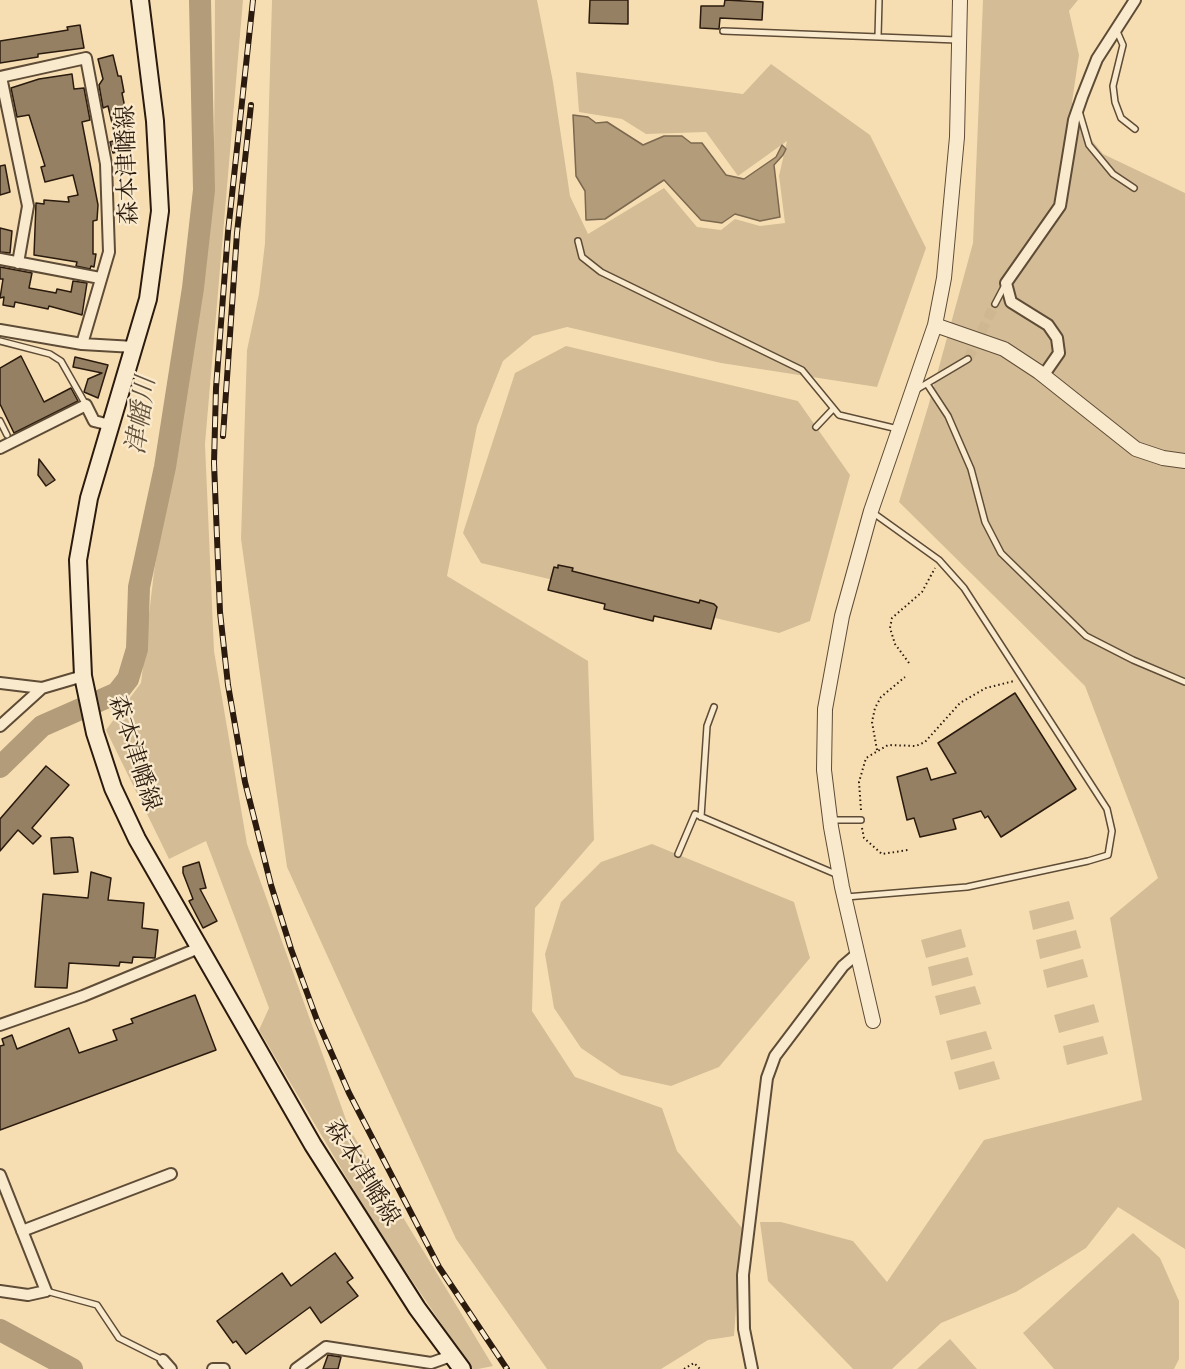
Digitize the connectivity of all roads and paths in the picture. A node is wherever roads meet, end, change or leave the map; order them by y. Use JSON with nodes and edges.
{"nodes":[{"id":1,"x":140,"y":0,"type":"edge"},
{"id":2,"x":879,"y":0,"type":"edge"},
{"id":3,"x":960,"y":0,"type":"edge"},
{"id":4,"x":1135,"y":0,"type":"edge"},
{"id":5,"x":1115,"y":27,"type":"junction"},
{"id":6,"x":723,"y":31,"type":"dead end"},
{"id":7,"x":878,"y":37,"type":"junction"},
{"id":8,"x":959,"y":40,"type":"junction"},
{"id":9,"x":0,"y":77,"type":"edge"},
{"id":10,"x":1078,"y":109,"type":"junction"},
{"id":11,"x":1135,"y":129,"type":"dead end"},
{"id":12,"x":1134,"y":188,"type":"dead end"},
{"id":13,"x":578,"y":241,"type":"dead end"},
{"id":14,"x":0,"y":259,"type":"edge"},
{"id":15,"x":18,"y":263,"type":"junction"},
{"id":16,"x":100,"y":278,"type":"junction"},
{"id":17,"x":1006,"y":283,"type":"junction"},
{"id":18,"x":995,"y":304,"type":"tunnel mouth"},
{"id":19,"x":935,"y":325,"type":"junction"},
{"id":20,"x":1,"y":334,"type":"edge"},
{"id":21,"x":82,"y":344,"type":"junction"},
{"id":22,"x":134,"y":346,"type":"junction"},
{"id":23,"x":968,"y":359,"type":"tunnel mouth"},
{"id":24,"x":1043,"y":376,"type":"junction"},
{"id":25,"x":927,"y":384,"type":"junction"},
{"id":26,"x":910,"y":393,"type":"junction"},
{"id":27,"x":86,"y":405,"type":"junction"},
{"id":28,"x":833,"y":409,"type":"junction"},
{"id":29,"x":0,"y":421,"type":"edge"},
{"id":30,"x":110,"y":425,"type":"junction"},
{"id":31,"x":816,"y":427,"type":"dead end"},
{"id":32,"x":898,"y":429,"type":"junction"},
{"id":33,"x":7,"y":435,"type":"dead end"},
{"id":34,"x":0,"y":448,"type":"edge"},
{"id":35,"x":1185,"y":461,"type":"edge"},
{"id":36,"x":871,"y":511,"type":"junction"},
{"id":37,"x":939,"y":560,"type":"junction"},
{"id":38,"x":909,"y":663,"type":"dead end"},
{"id":39,"x":83,"y":676,"type":"junction"},
{"id":40,"x":1021,"y":676,"type":"junction"},
{"id":41,"x":905,"y":677,"type":"dead end"},
{"id":42,"x":1185,"y":682,"type":"edge"},
{"id":43,"x":0,"y":683,"type":"edge"},
{"id":44,"x":42,"y":688,"type":"junction"},
{"id":45,"x":714,"y":707,"type":"dead end"},
{"id":46,"x":0,"y":726,"type":"edge"},
{"id":47,"x":877,"y":750,"type":"junction"},
{"id":48,"x":700,"y":817,"type":"junction"},
{"id":49,"x":830,"y":820,"type":"junction"},
{"id":50,"x":861,"y":820,"type":"junction"},
{"id":51,"x":908,"y":850,"type":"dead end"},
{"id":52,"x":678,"y":854,"type":"dead end"},
{"id":53,"x":840,"y":876,"type":"junction"},
{"id":54,"x":844,"y":897,"type":"junction"},
{"id":55,"x":199,"y":948,"type":"junction"},
{"id":56,"x":857,"y":954,"type":"junction"},
{"id":57,"x":873,"y":1021,"type":"dead end"},
{"id":58,"x":0,"y":1025,"type":"edge"},
{"id":59,"x":171,"y":1174,"type":"dead end"},
{"id":60,"x":0,"y":1175,"type":"edge"},
{"id":61,"x":22,"y":1231,"type":"junction"},
{"id":62,"x":0,"y":1291,"type":"edge"},
{"id":63,"x":46,"y":1291,"type":"junction"},
{"id":64,"x":163,"y":1360,"type":"joint"},
{"id":65,"x":446,"y":1363,"type":"edge"},
{"id":66,"x":171,"y":1369,"type":"edge"},
{"id":67,"x":213,"y":1369,"type":"edge"},
{"id":68,"x":224,"y":1369,"type":"edge"},
{"id":69,"x":296,"y":1369,"type":"edge"},
{"id":70,"x":462,"y":1369,"type":"edge"},
{"id":71,"x":684,"y":1369,"type":"edge"},
{"id":72,"x":700,"y":1369,"type":"edge"},
{"id":73,"x":752,"y":1369,"type":"edge"}],
"edges":[{"from":1,"to":22,"type":"main road","name":"森本津幡線"},
{"from":2,"to":7,"type":"lane"},
{"from":3,"to":8,"type":"street"},
{"from":4,"to":5,"type":"street"},
{"from":5,"to":10,"type":"street"},
{"from":5,"to":11,"type":"lane"},
{"from":6,"to":7,"type":"lane"},
{"from":7,"to":8,"type":"lane"},
{"from":8,"to":19,"type":"street"},
{"from":9,"to":15,"type":"street"},
{"from":9,"to":16,"type":"street"},
{"from":10,"to":12,"type":"lane"},
{"from":10,"to":17,"type":"street"},
{"from":13,"to":28,"type":"lane"},
{"from":14,"to":15,"type":"street"},
{"from":15,"to":16,"type":"street"},
{"from":16,"to":21,"type":"street"},
{"from":17,"to":18,"type":"lane"},
{"from":17,"to":24,"type":"street"},
{"from":19,"to":24,"type":"street"},
{"from":19,"to":26,"type":"street"},
{"from":20,"to":21,"type":"street"},
{"from":20,"to":27,"type":"lane"},
{"from":21,"to":22,"type":"street"},
{"from":22,"to":30,"type":"main road","name":"森本津幡線"},
{"from":23,"to":25,"type":"lane"},
{"from":24,"to":35,"type":"street"},
{"from":25,"to":26,"type":"lane"},
{"from":25,"to":42,"type":"lane"},
{"from":26,"to":32,"type":"street"},
{"from":27,"to":30,"type":"street"},
{"from":27,"to":34,"type":"street"},
{"from":28,"to":31,"type":"lane"},
{"from":28,"to":32,"type":"lane"},
{"from":29,"to":33,"type":"lane"},
{"from":30,"to":39,"type":"main road","name":"森本津幡線"},
{"from":32,"to":36,"type":"street"},
{"from":36,"to":37,"type":"lane"},
{"from":36,"to":49,"type":"street"},
{"from":37,"to":38,"type":"path"},
{"from":37,"to":40,"type":"lane"},
{"from":39,"to":44,"type":"street"},
{"from":39,"to":55,"type":"main road","name":"森本津幡線"},
{"from":40,"to":47,"type":"path"},
{"from":40,"to":54,"type":"lane"},
{"from":41,"to":47,"type":"path"},
{"from":43,"to":44,"type":"street"},
{"from":44,"to":46,"type":"street"},
{"from":45,"to":48,"type":"lane"},
{"from":47,"to":50,"type":"path"},
{"from":48,"to":52,"type":"lane"},
{"from":48,"to":53,"type":"lane"},
{"from":49,"to":50,"type":"lane"},
{"from":49,"to":53,"type":"street"},
{"from":50,"to":51,"type":"path"},
{"from":53,"to":54,"type":"street"},
{"from":54,"to":56,"type":"street"},
{"from":55,"to":58,"type":"street"},
{"from":55,"to":65,"type":"main road","name":"森本津幡線"},
{"from":56,"to":57,"type":"street"},
{"from":56,"to":73,"type":"street"},
{"from":59,"to":61,"type":"street"},
{"from":60,"to":61,"type":"street"},
{"from":61,"to":63,"type":"street"},
{"from":62,"to":63,"type":"street"},
{"from":63,"to":64,"type":"lane"},
{"from":64,"to":66,"type":"street"},
{"from":65,"to":69,"type":"street"},
{"from":65,"to":70,"type":"main road","name":"森本津幡線"},
{"from":67,"to":68,"type":"street"},
{"from":71,"to":72,"type":"path"}]}
